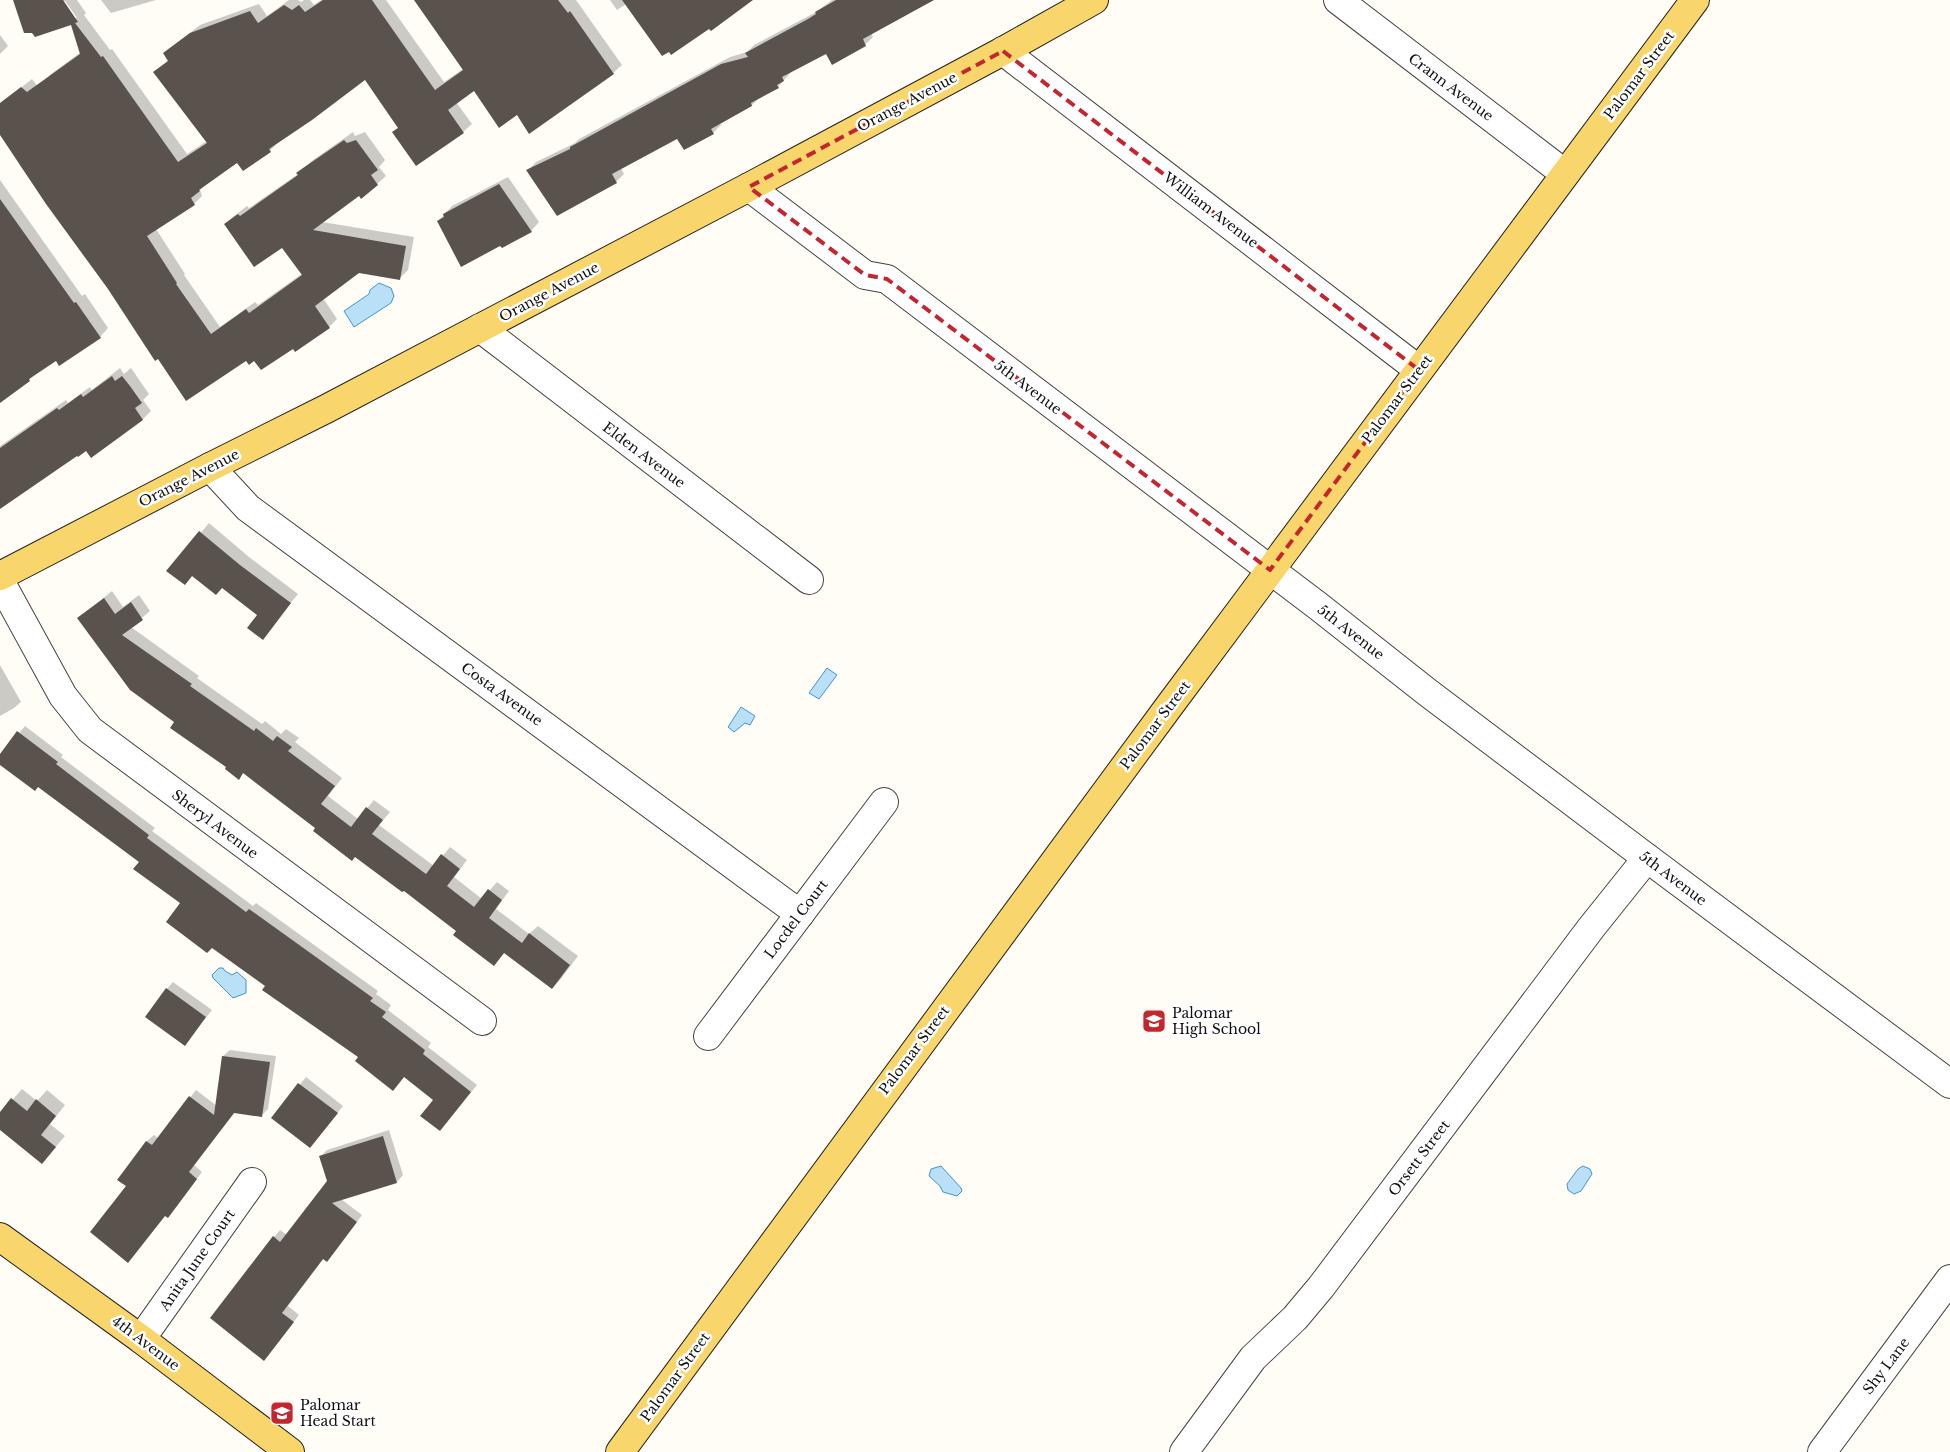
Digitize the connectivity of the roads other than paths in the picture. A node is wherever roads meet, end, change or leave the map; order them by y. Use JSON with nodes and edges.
{"nodes":[{"id":1,"x":1094,"y":0,"type":"edge"},
{"id":2,"x":1338,"y":0,"type":"edge"},
{"id":3,"x":1695,"y":0,"type":"edge"},
{"id":4,"x":1002,"y":51,"type":"junction"},
{"id":5,"x":1564,"y":173,"type":"junction"},
{"id":6,"x":749,"y":187,"type":"junction"},
{"id":7,"x":480,"y":328,"type":"junction"},
{"id":8,"x":1419,"y":370,"type":"junction"},
{"id":9,"x":210,"y":467,"type":"junction"},
{"id":10,"x":1270,"y":570,"type":"junction"},
{"id":11,"x":0,"y":576,"type":"edge"},
{"id":12,"x":809,"y":580,"type":"dead end"},
{"id":13,"x":0,"y":581,"type":"edge"},
{"id":14,"x":884,"y":802,"type":"dead end"},
{"id":15,"x":1646,"y":858,"type":"junction"},
{"id":16,"x":800,"y":914,"type":"junction"},
{"id":17,"x":482,"y":1021,"type":"dead end"},
{"id":18,"x":708,"y":1036,"type":"dead end"},
{"id":19,"x":1950,"y":1084,"type":"edge"},
{"id":20,"x":252,"y":1182,"type":"dead end"},
{"id":21,"x":0,"y":1237,"type":"edge"},
{"id":22,"x":1950,"y":1280,"type":"edge"},
{"id":23,"x":141,"y":1339,"type":"junction"},
{"id":24,"x":290,"y":1452,"type":"edge"},
{"id":25,"x":620,"y":1452,"type":"edge"},
{"id":26,"x":1184,"y":1452,"type":"edge"},
{"id":27,"x":1822,"y":1452,"type":"edge"}],
"edges":[{"from":1,"to":4,"type":"main road","name":"Orange Avenue"},
{"from":2,"to":5,"type":"street","name":"Crann Avenue"},
{"from":3,"to":5,"type":"main road","name":"Palomar Street"},
{"from":4,"to":6,"type":"main road","name":"Orange Avenue"},
{"from":4,"to":8,"type":"street","name":"William Avenue"},
{"from":5,"to":8,"type":"main road","name":"Palomar Street"},
{"from":6,"to":7,"type":"main road","name":"Orange Avenue"},
{"from":6,"to":10,"type":"street","name":"5th Avenue"},
{"from":7,"to":9,"type":"main road","name":"Orange Avenue"},
{"from":7,"to":12,"type":"street","name":"Elden Avenue"},
{"from":8,"to":10,"type":"main road","name":"Palomar Street"},
{"from":9,"to":11,"type":"main road","name":"Orange Avenue"},
{"from":9,"to":16,"type":"street","name":"Costa Avenue"},
{"from":10,"to":15,"type":"street","name":"5th Avenue"},
{"from":10,"to":25,"type":"main road","name":"Palomar Street"},
{"from":13,"to":17,"type":"street","name":"Sheryl Avenue"},
{"from":14,"to":16,"type":"street","name":"Locdel Court"},
{"from":15,"to":19,"type":"street","name":"5th Avenue"},
{"from":15,"to":26,"type":"street","name":"Orsett Street"},
{"from":16,"to":18,"type":"street","name":"Locdel Court"},
{"from":20,"to":23,"type":"street","name":"Anita June Court"},
{"from":21,"to":23,"type":"main road","name":"4th Avenue"},
{"from":22,"to":27,"type":"street","name":"Shy Lane"},
{"from":23,"to":24,"type":"main road","name":"4th Avenue"}]}
